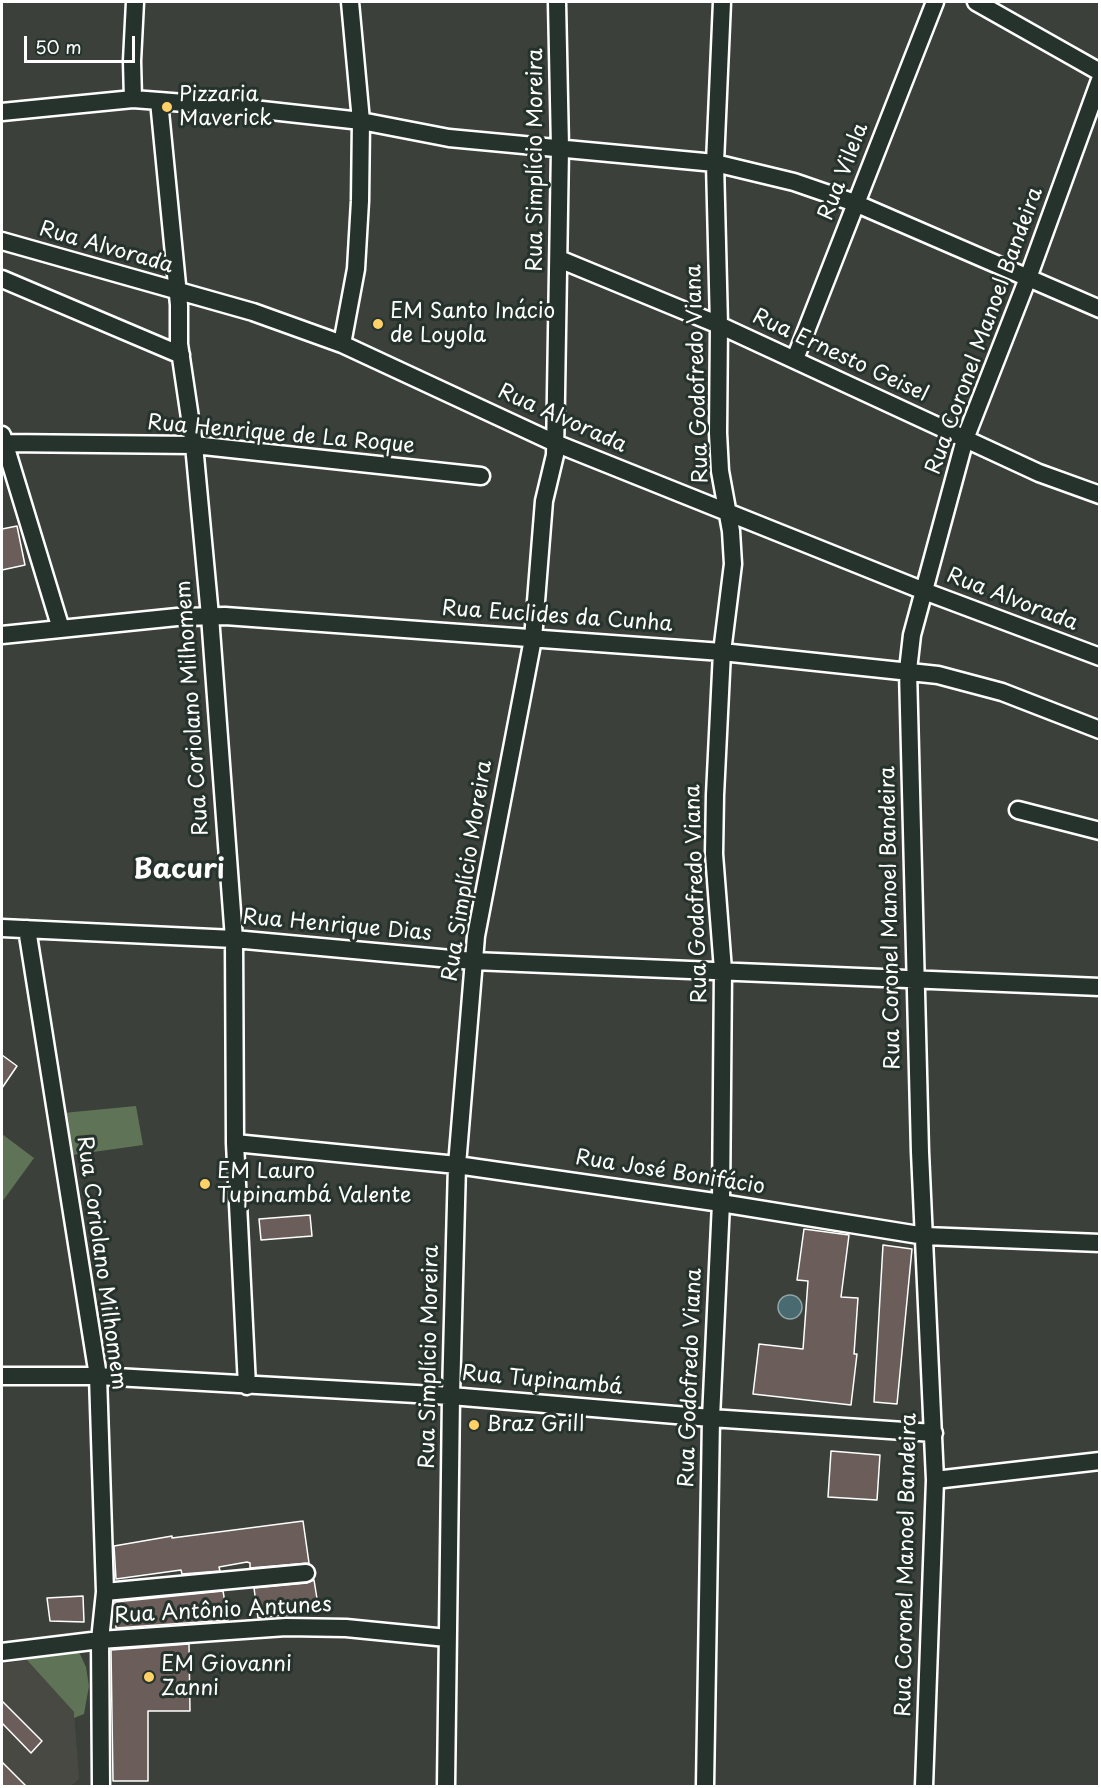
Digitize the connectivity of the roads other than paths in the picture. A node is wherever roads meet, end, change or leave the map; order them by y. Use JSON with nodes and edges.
{"nodes":[{"id":1,"x":135,"y":2,"type":"edge"},
{"id":2,"x":350,"y":2,"type":"edge"},
{"id":3,"x":557,"y":2,"type":"edge"},
{"id":4,"x":722,"y":2,"type":"edge"},
{"id":5,"x":935,"y":2,"type":"edge"},
{"id":6,"x":976,"y":2,"type":"edge"},
{"id":7,"x":1100,"y":72,"type":"edge"},
{"id":8,"x":1100,"y":80,"type":"edge"},
{"id":9,"x":133,"y":99,"type":"junction"},
{"id":10,"x":159,"y":101,"type":"junction"},
{"id":11,"x":2,"y":112,"type":"edge"},
{"id":12,"x":361,"y":121,"type":"junction"},
{"id":13,"x":560,"y":148,"type":"junction"},
{"id":14,"x":715,"y":163,"type":"junction"},
{"id":15,"x":855,"y":203,"type":"junction"},
{"id":16,"x":2,"y":241,"type":"edge"},
{"id":17,"x":560,"y":259,"type":"junction"},
{"id":18,"x":1028,"y":278,"type":"junction"},
{"id":19,"x":2,"y":279,"type":"edge"},
{"id":20,"x":178,"y":299,"type":"junction"},
{"id":21,"x":1100,"y":309,"type":"edge"},
{"id":22,"x":719,"y":325,"type":"junction"},
{"id":23,"x":342,"y":344,"type":"junction"},
{"id":24,"x":180,"y":349,"type":"junction"},
{"id":25,"x":795,"y":359,"type":"junction"},
{"id":26,"x":3,"y":439,"type":"edge"},
{"id":27,"x":965,"y":439,"type":"junction"},
{"id":28,"x":194,"y":445,"type":"junction"},
{"id":29,"x":555,"y":449,"type":"junction"},
{"id":30,"x":481,"y":476,"type":"dead end"},
{"id":31,"x":1100,"y":495,"type":"edge"},
{"id":32,"x":728,"y":513,"type":"junction"},
{"id":33,"x":922,"y":597,"type":"junction"},
{"id":34,"x":210,"y":616,"type":"junction"},
{"id":35,"x":62,"y":629,"type":"junction"},
{"id":36,"x":2,"y":635,"type":"edge"},
{"id":37,"x":533,"y":639,"type":"junction"},
{"id":38,"x":722,"y":651,"type":"junction"},
{"id":39,"x":1100,"y":657,"type":"edge"},
{"id":40,"x":908,"y":670,"type":"junction"},
{"id":41,"x":1100,"y":730,"type":"edge"},
{"id":42,"x":1018,"y":810,"type":"dead end"},
{"id":43,"x":1100,"y":831,"type":"edge"},
{"id":44,"x":2,"y":928,"type":"edge"},
{"id":45,"x":27,"y":929,"type":"junction"},
{"id":46,"x":234,"y":939,"type":"junction"},
{"id":47,"x":473,"y":961,"type":"junction"},
{"id":48,"x":723,"y":970,"type":"junction"},
{"id":49,"x":914,"y":978,"type":"junction"},
{"id":50,"x":1100,"y":987,"type":"edge"},
{"id":51,"x":235,"y":1143,"type":"junction"},
{"id":52,"x":457,"y":1165,"type":"junction"},
{"id":53,"x":721,"y":1203,"type":"junction"},
{"id":54,"x":925,"y":1236,"type":"junction"},
{"id":55,"x":1100,"y":1243,"type":"edge"},
{"id":56,"x":2,"y":1376,"type":"edge"},
{"id":57,"x":98,"y":1376,"type":"junction"},
{"id":58,"x":247,"y":1386,"type":"junction"},
{"id":59,"x":451,"y":1396,"type":"junction"},
{"id":60,"x":711,"y":1418,"type":"junction"},
{"id":61,"x":934,"y":1433,"type":"junction"},
{"id":62,"x":1100,"y":1461,"type":"edge"},
{"id":63,"x":935,"y":1480,"type":"junction"},
{"id":64,"x":306,"y":1573,"type":"dead end"},
{"id":65,"x":105,"y":1592,"type":"junction"},
{"id":66,"x":447,"y":1638,"type":"junction"},
{"id":67,"x":100,"y":1640,"type":"junction"},
{"id":68,"x":2,"y":1652,"type":"edge"},
{"id":69,"x":101,"y":1786,"type":"edge"},
{"id":70,"x":446,"y":1786,"type":"edge"},
{"id":71,"x":705,"y":1786,"type":"edge"},
{"id":72,"x":924,"y":1786,"type":"edge"}],
"edges":[{"from":1,"to":9,"type":"street"},
{"from":2,"to":12,"type":"street"},
{"from":3,"to":13,"type":"street","name":"Rua Simplício Moreira"},
{"from":4,"to":14,"type":"street","name":"Rua Godofredo Viana"},
{"from":5,"to":15,"type":"street","name":"Rua Vilela"},
{"from":6,"to":7,"type":"street"},
{"from":8,"to":18,"type":"street","name":"Rua Coronel Manoel Bandeira"},
{"from":9,"to":10,"type":"street"},
{"from":9,"to":11,"type":"street"},
{"from":10,"to":12,"type":"street"},
{"from":10,"to":20,"type":"street","name":"Rua Coriolano Milhomem"},
{"from":12,"to":13,"type":"street"},
{"from":12,"to":23,"type":"street"},
{"from":13,"to":14,"type":"street"},
{"from":13,"to":17,"type":"street","name":"Rua Simplício Moreira"},
{"from":14,"to":15,"type":"street"},
{"from":14,"to":22,"type":"street","name":"Rua Godofredo Viana"},
{"from":15,"to":18,"type":"street"},
{"from":15,"to":25,"type":"street","name":"Rua Vilela"},
{"from":16,"to":20,"type":"street","name":"Rua Alvorada"},
{"from":17,"to":22,"type":"street","name":"Rua Ernesto Geisel"},
{"from":17,"to":29,"type":"street","name":"Rua Simplício Moreira"},
{"from":18,"to":21,"type":"street"},
{"from":18,"to":27,"type":"street","name":"Rua Coronel Manoel Bandeira"},
{"from":19,"to":24,"type":"street"},
{"from":20,"to":23,"type":"street","name":"Rua Alvorada"},
{"from":20,"to":24,"type":"street","name":"Rua Coriolano Milhomem"},
{"from":22,"to":25,"type":"street","name":"Rua Ernesto Geisel"},
{"from":22,"to":32,"type":"street","name":"Rua Godofredo Viana"},
{"from":23,"to":29,"type":"street","name":"Rua Alvorada"},
{"from":24,"to":28,"type":"street","name":"Rua Coriolano Milhomem"},
{"from":25,"to":27,"type":"street","name":"Rua Ernesto Geisel"},
{"from":26,"to":28,"type":"street","name":"Rua Henrique de La Roque"},
{"from":26,"to":35,"type":"street"},
{"from":27,"to":31,"type":"street","name":"Rua Ernesto Geisel"},
{"from":27,"to":33,"type":"street","name":"Rua Coronel Manoel Bandeira"},
{"from":28,"to":30,"type":"street","name":"Rua Henrique de La Roque"},
{"from":28,"to":34,"type":"street","name":"Rua Coriolano Milhomem"},
{"from":29,"to":32,"type":"street","name":"Rua Alvorada"},
{"from":29,"to":37,"type":"street","name":"Rua Simplício Moreira"},
{"from":32,"to":33,"type":"street","name":"Rua Alvorada"},
{"from":32,"to":38,"type":"street","name":"Rua Godofredo Viana"},
{"from":33,"to":39,"type":"street","name":"Rua Alvorada"},
{"from":33,"to":40,"type":"street","name":"Rua Coronel Manoel Bandeira"},
{"from":34,"to":35,"type":"street","name":"Rua Euclides da Cunha"},
{"from":34,"to":37,"type":"street","name":"Rua Euclides da Cunha"},
{"from":34,"to":46,"type":"street","name":"Rua Coriolano Milhomem"},
{"from":35,"to":36,"type":"street","name":"Rua Euclides da Cunha"},
{"from":37,"to":38,"type":"street","name":"Rua Euclides da Cunha"},
{"from":37,"to":47,"type":"street","name":"Rua Simplício Moreira"},
{"from":38,"to":40,"type":"street","name":"Rua Euclides da Cunha"},
{"from":38,"to":48,"type":"street","name":"Rua Godofredo Viana"},
{"from":40,"to":41,"type":"street","name":"Rua Euclides da Cunha"},
{"from":40,"to":49,"type":"street","name":"Rua Coronel Manoel Bandeira"},
{"from":42,"to":43,"type":"street"},
{"from":44,"to":45,"type":"street","name":"Rua Henrique Dias"},
{"from":45,"to":46,"type":"street","name":"Rua Henrique Dias"},
{"from":45,"to":57,"type":"street","name":"Rua Coriolano Milhomem"},
{"from":46,"to":47,"type":"street","name":"Rua Henrique Dias"},
{"from":46,"to":51,"type":"street","name":"Rua Coriolano Milhomem"},
{"from":47,"to":48,"type":"street","name":"Rua Henrique Dias"},
{"from":47,"to":52,"type":"street","name":"Rua Simplício Moreira"},
{"from":48,"to":49,"type":"street","name":"Rua Henrique Dias"},
{"from":48,"to":53,"type":"street","name":"Rua Godofredo Viana"},
{"from":49,"to":50,"type":"street","name":"Rua Henrique Dias"},
{"from":49,"to":54,"type":"street","name":"Rua Coronel Manoel Bandeira"},
{"from":51,"to":52,"type":"street","name":"Rua José Bonifácio"},
{"from":51,"to":58,"type":"street","name":"Rua Coriolano Milhomem"},
{"from":52,"to":53,"type":"street","name":"Rua José Bonifácio"},
{"from":52,"to":59,"type":"street","name":"Rua Simplício Moreira"},
{"from":53,"to":54,"type":"street","name":"Rua José Bonifácio"},
{"from":53,"to":60,"type":"street","name":"Rua Godofredo Viana"},
{"from":54,"to":55,"type":"street","name":"Rua José Bonifácio"},
{"from":54,"to":61,"type":"street","name":"Rua Coronel Manoel Bandeira"},
{"from":56,"to":57,"type":"street","name":"Rua Tupinambá"},
{"from":57,"to":58,"type":"street","name":"Rua Tupinambá"},
{"from":57,"to":65,"type":"street","name":"Rua Coriolano Milhomem"},
{"from":58,"to":59,"type":"street","name":"Rua Tupinambá"},
{"from":59,"to":60,"type":"street","name":"Rua Tupinambá"},
{"from":59,"to":66,"type":"street","name":"Rua Simplício Moreira"},
{"from":60,"to":61,"type":"street","name":"Rua Tupinambá"},
{"from":60,"to":71,"type":"street","name":"Rua Godofredo Viana"},
{"from":61,"to":63,"type":"street","name":"Rua Coronel Manoel Bandeira"},
{"from":62,"to":63,"type":"street"},
{"from":63,"to":72,"type":"street","name":"Rua Coronel Manoel Bandeira"},
{"from":64,"to":65,"type":"street"},
{"from":65,"to":67,"type":"street","name":"Rua Coriolano Milhomem"},
{"from":66,"to":67,"type":"street","name":"Rua Antônio Antunes"},
{"from":66,"to":70,"type":"street","name":"Rua Simplício Moreira"},
{"from":67,"to":68,"type":"street","name":"Rua Antônio Antunes"},
{"from":67,"to":69,"type":"street","name":"Rua Coriolano Milhomem"}]}
